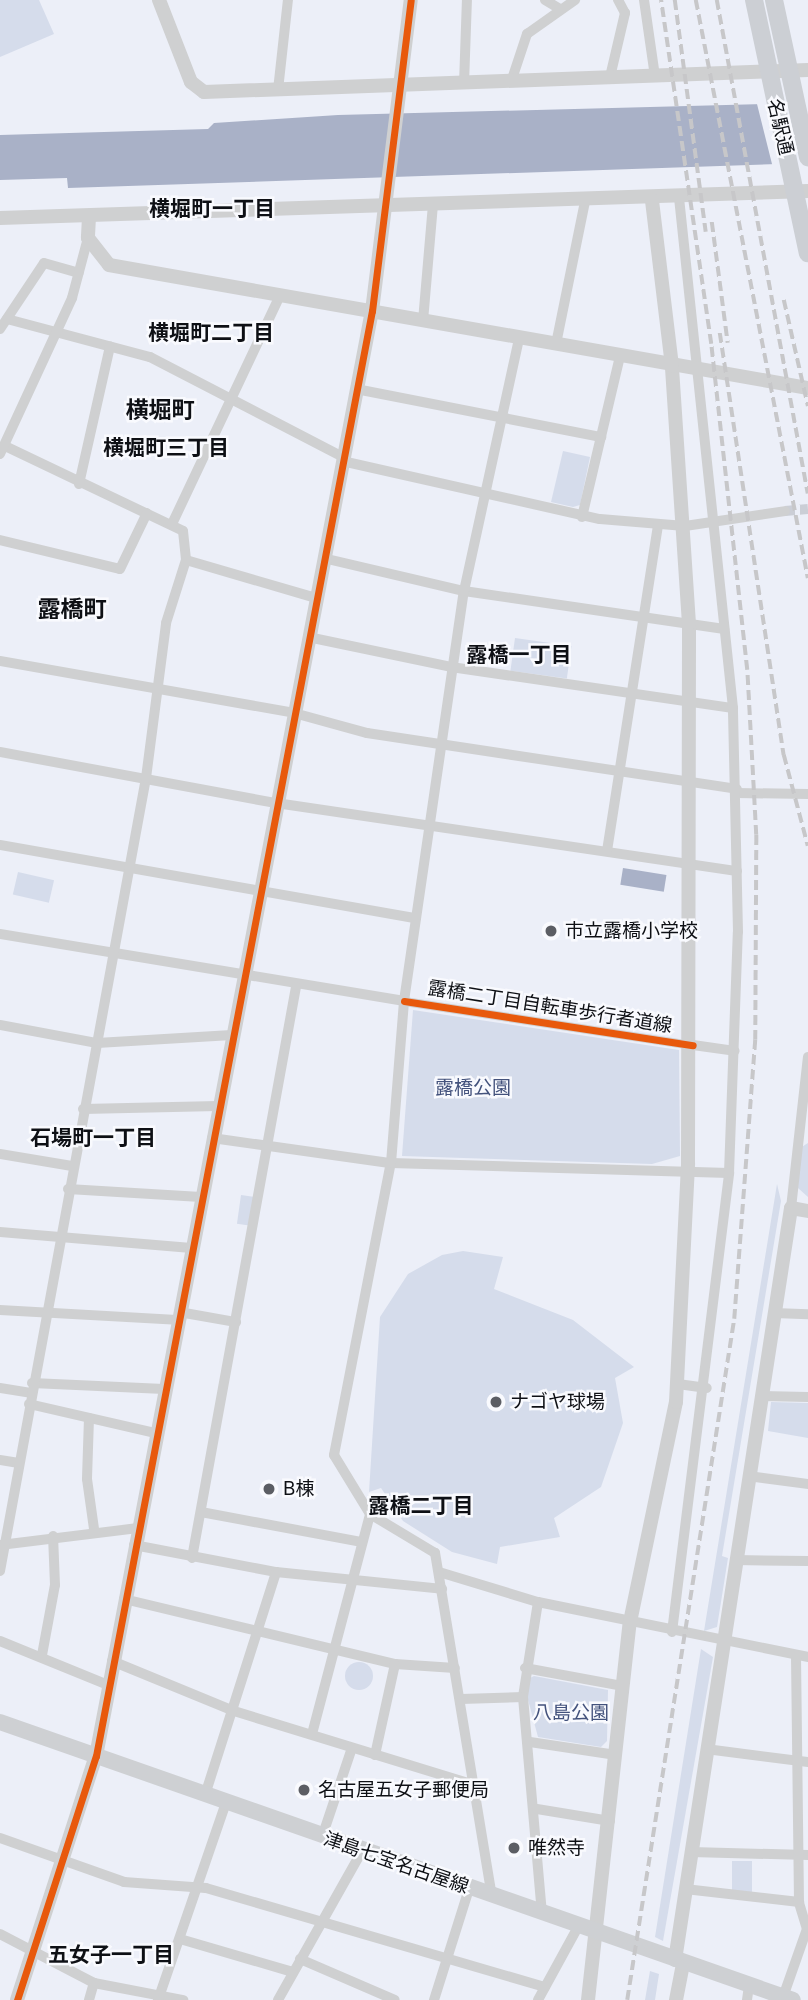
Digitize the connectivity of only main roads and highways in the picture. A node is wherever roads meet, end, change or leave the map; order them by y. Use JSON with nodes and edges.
{"nodes":[{"id":1,"x":754,"y":0,"type":"edge"},
{"id":2,"x":774,"y":0,"type":"edge"},
{"id":3,"x":808,"y":157,"type":"edge"},
{"id":4,"x":801,"y":191,"type":"edge"},
{"id":5,"x":808,"y":253,"type":"edge"},
{"id":6,"x":0,"y":1722,"type":"edge"},
{"id":7,"x":748,"y":1993,"type":"edge"},
{"id":8,"x":788,"y":1998,"type":"edge"}],
"edges":[{"from":1,"to":4,"type":"main road","name":"名駅通"},
{"from":2,"to":3,"type":"main road","name":"名駅通"},
{"from":4,"to":5,"type":"main road","name":"名駅通"},
{"from":6,"to":7,"type":"main road","name":"津島七宝名古屋線"},
{"from":7,"to":8,"type":"main road","name":"津島七宝名古屋線"}]}
